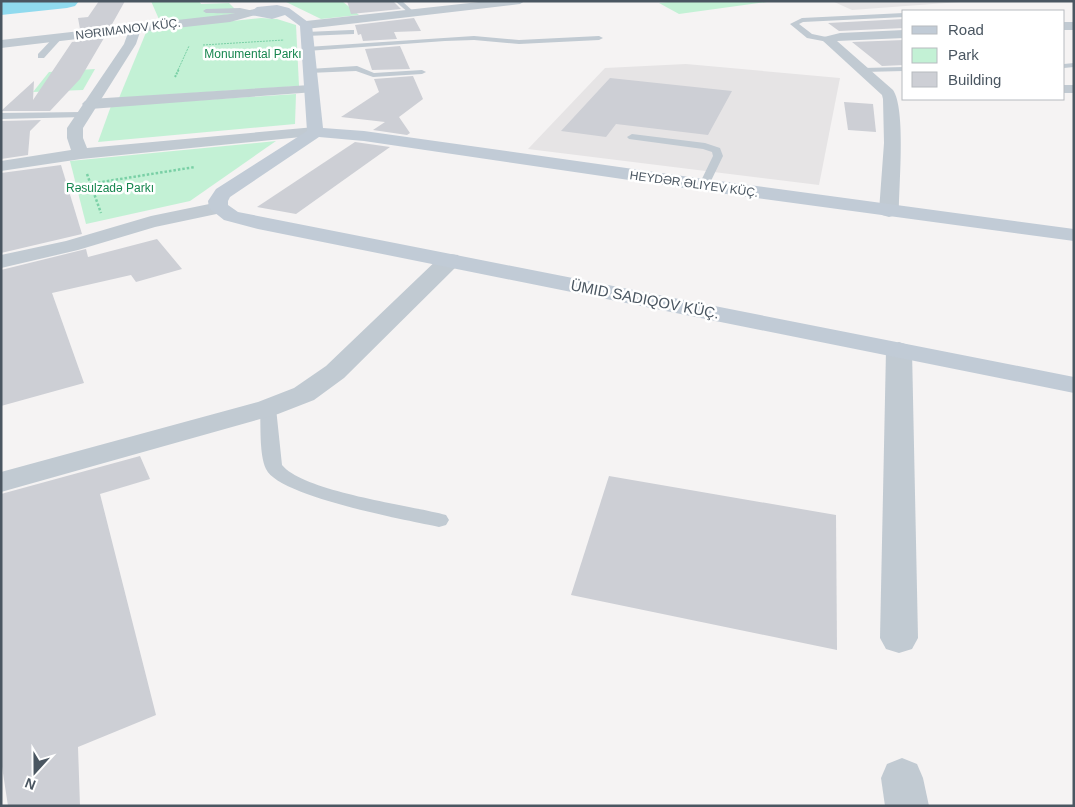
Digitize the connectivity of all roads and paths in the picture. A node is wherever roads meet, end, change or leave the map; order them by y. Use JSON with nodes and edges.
{"nodes":[{"id":1,"x":262,"y":1,"type":"edge"},
{"id":2,"x":398,"y":1,"type":"edge"},
{"id":3,"x":520,"y":1,"type":"edge"},
{"id":4,"x":253,"y":7,"type":"edge"},
{"id":5,"x":284,"y":9,"type":"junction"},
{"id":6,"x":206,"y":11,"type":"dead end"},
{"id":7,"x":412,"y":13,"type":"junction"},
{"id":8,"x":902,"y":15,"type":"edge"},
{"id":9,"x":267,"y":16,"type":"junction"},
{"id":10,"x":304,"y":26,"type":"junction"},
{"id":11,"x":134,"y":28,"type":"junction"},
{"id":12,"x":351,"y":32,"type":"dead end"},
{"id":13,"x":902,"y":34,"type":"edge"},
{"id":14,"x":59,"y":37,"type":"junction"},
{"id":15,"x":599,"y":38,"type":"dead end"},
{"id":16,"x":287,"y":40,"type":"dead end"},
{"id":17,"x":828,"y":40,"type":"junction"},
{"id":18,"x":1,"y":44,"type":"edge"},
{"id":19,"x":198,"y":45,"type":"dead end"},
{"id":20,"x":189,"y":46,"type":"dead end"},
{"id":21,"x":307,"y":49,"type":"junction"},
{"id":22,"x":41,"y":56,"type":"dead end"},
{"id":23,"x":902,"y":69,"type":"edge"},
{"id":24,"x":864,"y":70,"type":"junction"},
{"id":25,"x":309,"y":71,"type":"junction"},
{"id":26,"x":422,"y":72,"type":"dead end"},
{"id":27,"x":173,"y":82,"type":"dead end"},
{"id":28,"x":310,"y":89,"type":"junction"},
{"id":29,"x":902,"y":92,"type":"edge"},
{"id":30,"x":888,"y":93,"type":"junction"},
{"id":31,"x":86,"y":109,"type":"junction"},
{"id":32,"x":1,"y":116,"type":"edge"},
{"id":33,"x":314,"y":132,"type":"junction"},
{"id":34,"x":632,"y":136,"type":"dead end"},
{"id":35,"x":81,"y":154,"type":"junction"},
{"id":36,"x":1,"y":166,"type":"edge"},
{"id":37,"x":197,"y":167,"type":"dead end"},
{"id":38,"x":89,"y":184,"type":"junction"},
{"id":39,"x":704,"y":185,"type":"junction"},
{"id":40,"x":219,"y":208,"type":"junction"},
{"id":41,"x":889,"y":211,"type":"junction"},
{"id":42,"x":117,"y":233,"type":"junction"},
{"id":43,"x":1074,"y":235,"type":"edge"},
{"id":44,"x":450,"y":260,"type":"junction"},
{"id":45,"x":1,"y":262,"type":"edge"},
{"id":46,"x":899,"y":350,"type":"junction"},
{"id":47,"x":1074,"y":385,"type":"edge"},
{"id":48,"x":268,"y":408,"type":"junction"},
{"id":49,"x":1,"y":482,"type":"edge"},
{"id":50,"x":439,"y":520,"type":"dead end"},
{"id":51,"x":899,"y":638,"type":"dead end"}],
"edges":[{"from":1,"to":5,"type":"main road"},
{"from":2,"to":7,"type":"lane"},
{"from":3,"to":7,"type":"street"},
{"from":4,"to":5,"type":"main road"},
{"from":4,"to":6,"type":"lane"},
{"from":4,"to":9,"type":"main road"},
{"from":4,"to":11,"type":"street","name":"NƏRIMANOV KÜÇ."},
{"from":5,"to":9,"type":"main road"},
{"from":5,"to":10,"type":"main road"},
{"from":7,"to":10,"type":"street"},
{"from":8,"to":17,"type":"lane"},
{"from":9,"to":10,"type":"main road"},
{"from":10,"to":12,"type":"lane"},
{"from":10,"to":21,"type":"main road"},
{"from":11,"to":14,"type":"street","name":"NƏRIMANOV KÜÇ."},
{"from":11,"to":31,"type":"street"},
{"from":13,"to":17,"type":"street"},
{"from":14,"to":18,"type":"street","name":"NƏRIMANOV KÜÇ."},
{"from":14,"to":22,"type":"lane"},
{"from":15,"to":21,"type":"lane"},
{"from":16,"to":19,"type":"path"},
{"from":17,"to":24,"type":"street"},
{"from":20,"to":27,"type":"path"},
{"from":21,"to":25,"type":"main road"},
{"from":23,"to":24,"type":"lane"},
{"from":24,"to":30,"type":"street"},
{"from":25,"to":26,"type":"lane"},
{"from":25,"to":28,"type":"main road"},
{"from":28,"to":31,"type":"street"},
{"from":28,"to":33,"type":"main road"},
{"from":29,"to":30,"type":"street"},
{"from":30,"to":41,"type":"street"},
{"from":31,"to":32,"type":"lane"},
{"from":31,"to":35,"type":"street"},
{"from":33,"to":35,"type":"street"},
{"from":33,"to":39,"type":"main road","name":"HEYDƏR ƏLIYEV KÜÇ."},
{"from":33,"to":40,"type":"main road"},
{"from":34,"to":39,"type":"lane"},
{"from":35,"to":36,"type":"street"},
{"from":35,"to":38,"type":"path"},
{"from":37,"to":38,"type":"path"},
{"from":38,"to":42,"type":"path"},
{"from":39,"to":41,"type":"main road","name":"HEYDƏR ƏLIYEV KÜÇ."},
{"from":40,"to":42,"type":"street"},
{"from":40,"to":44,"type":"main road"},
{"from":41,"to":43,"type":"main road","name":"HEYDƏR ƏLIYEV KÜÇ."},
{"from":42,"to":45,"type":"street"},
{"from":44,"to":46,"type":"main road"},
{"from":44,"to":48,"type":"street"},
{"from":46,"to":47,"type":"main road"},
{"from":46,"to":51,"type":"street"},
{"from":48,"to":49,"type":"street"},
{"from":48,"to":50,"type":"lane"}]}
